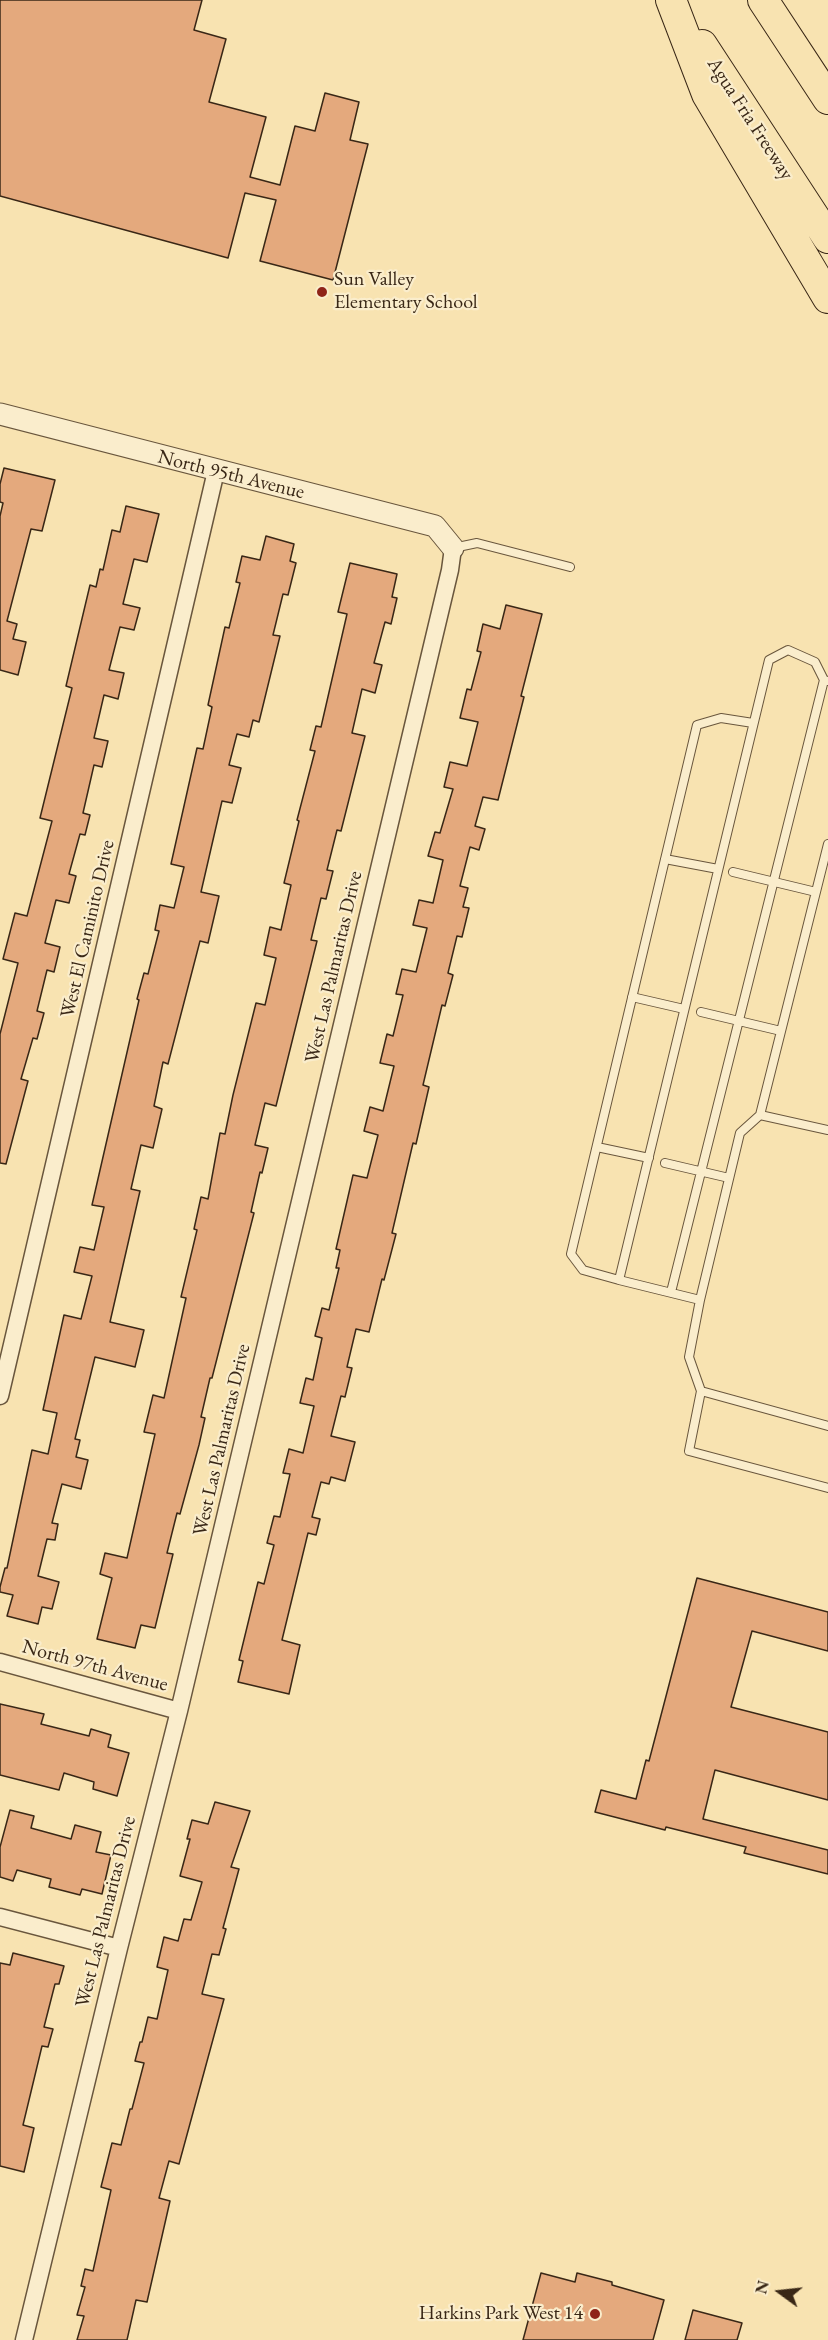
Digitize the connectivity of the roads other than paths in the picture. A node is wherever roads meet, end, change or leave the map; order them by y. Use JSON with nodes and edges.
{"nodes":[{"id":1,"x":672,"y":0,"type":"edge"},
{"id":2,"x":763,"y":0,"type":"edge"},
{"id":3,"x":774,"y":0,"type":"edge"},
{"id":4,"x":828,"y":68,"type":"edge"},
{"id":5,"x":828,"y":99,"type":"edge"},
{"id":6,"x":828,"y":238,"type":"edge"},
{"id":7,"x":828,"y":298,"type":"edge"},
{"id":8,"x":0,"y":414,"type":"edge"},
{"id":9,"x":216,"y":471,"type":"junction"},
{"id":10,"x":453,"y":548,"type":"junction"},
{"id":11,"x":570,"y":567,"type":"dead end"},
{"id":12,"x":826,"y":680,"type":"edge"},
{"id":13,"x":753,"y":723,"type":"junction"},
{"id":14,"x":828,"y":844,"type":"edge"},
{"id":15,"x":665,"y":859,"type":"junction"},
{"id":16,"x":718,"y":869,"type":"junction"},
{"id":17,"x":733,"y":872,"type":"dead end"},
{"id":18,"x":773,"y":881,"type":"junction"},
{"id":19,"x":816,"y":892,"type":"junction"},
{"id":20,"x":632,"y":998,"type":"junction"},
{"id":21,"x":684,"y":1009,"type":"junction"},
{"id":22,"x":701,"y":1012,"type":"dead end"},
{"id":23,"x":739,"y":1021,"type":"junction"},
{"id":24,"x":781,"y":1031,"type":"junction"},
{"id":25,"x":760,"y":1115,"type":"junction"},
{"id":26,"x":828,"y":1130,"type":"edge"},
{"id":27,"x":597,"y":1147,"type":"junction"},
{"id":28,"x":649,"y":1158,"type":"junction"},
{"id":29,"x":665,"y":1163,"type":"dead end"},
{"id":30,"x":701,"y":1172,"type":"junction"},
{"id":31,"x":729,"y":1178,"type":"junction"},
{"id":32,"x":619,"y":1280,"type":"junction"},
{"id":33,"x":671,"y":1292,"type":"junction"},
{"id":34,"x":700,"y":1300,"type":"junction"},
{"id":35,"x":701,"y":1391,"type":"junction"},
{"id":36,"x":0,"y":1396,"type":"edge"},
{"id":37,"x":828,"y":1426,"type":"edge"},
{"id":38,"x":828,"y":1488,"type":"edge"},
{"id":39,"x":0,"y":1662,"type":"edge"},
{"id":40,"x":179,"y":1711,"type":"junction"},
{"id":41,"x":0,"y":1917,"type":"edge"},
{"id":42,"x":119,"y":1947,"type":"junction"},
{"id":43,"x":24,"y":2340,"type":"edge"}],
"edges":[{"from":1,"to":6,"type":"highway","name":"Agua Fria Freeway"},
{"from":1,"to":7,"type":"highway"},
{"from":2,"to":5,"type":"highway"},
{"from":3,"to":4,"type":"highway"},
{"from":8,"to":9,"type":"street","name":"North 95th Avenue"},
{"from":9,"to":10,"type":"street","name":"North 95th Avenue"},
{"from":9,"to":36,"type":"street","name":"West El Caminito Drive"},
{"from":10,"to":11,"type":"lane"},
{"from":10,"to":40,"type":"street","name":"West Las Palmaritas Drive"},
{"from":12,"to":13,"type":"lane"},
{"from":12,"to":18,"type":"lane"},
{"from":13,"to":15,"type":"lane"},
{"from":13,"to":16,"type":"lane"},
{"from":14,"to":19,"type":"lane"},
{"from":15,"to":16,"type":"lane"},
{"from":15,"to":20,"type":"lane"},
{"from":16,"to":21,"type":"lane"},
{"from":17,"to":18,"type":"lane"},
{"from":18,"to":19,"type":"lane"},
{"from":18,"to":23,"type":"lane"},
{"from":19,"to":24,"type":"lane"},
{"from":20,"to":21,"type":"lane"},
{"from":20,"to":27,"type":"lane"},
{"from":21,"to":28,"type":"lane"},
{"from":22,"to":23,"type":"lane"},
{"from":23,"to":24,"type":"lane"},
{"from":23,"to":30,"type":"lane"},
{"from":24,"to":25,"type":"lane"},
{"from":25,"to":26,"type":"lane"},
{"from":25,"to":31,"type":"lane"},
{"from":27,"to":28,"type":"lane"},
{"from":27,"to":32,"type":"lane"},
{"from":28,"to":32,"type":"lane"},
{"from":29,"to":30,"type":"lane"},
{"from":30,"to":31,"type":"lane"},
{"from":30,"to":33,"type":"lane"},
{"from":31,"to":34,"type":"lane"},
{"from":32,"to":33,"type":"lane"},
{"from":33,"to":34,"type":"lane"},
{"from":34,"to":35,"type":"lane"},
{"from":35,"to":37,"type":"lane"},
{"from":35,"to":38,"type":"lane"},
{"from":39,"to":40,"type":"street","name":"North 97th Avenue"},
{"from":40,"to":42,"type":"street","name":"West Las Palmaritas Drive"},
{"from":41,"to":42,"type":"street"},
{"from":42,"to":43,"type":"street","name":"West Las Palmaritas Drive"}]}
